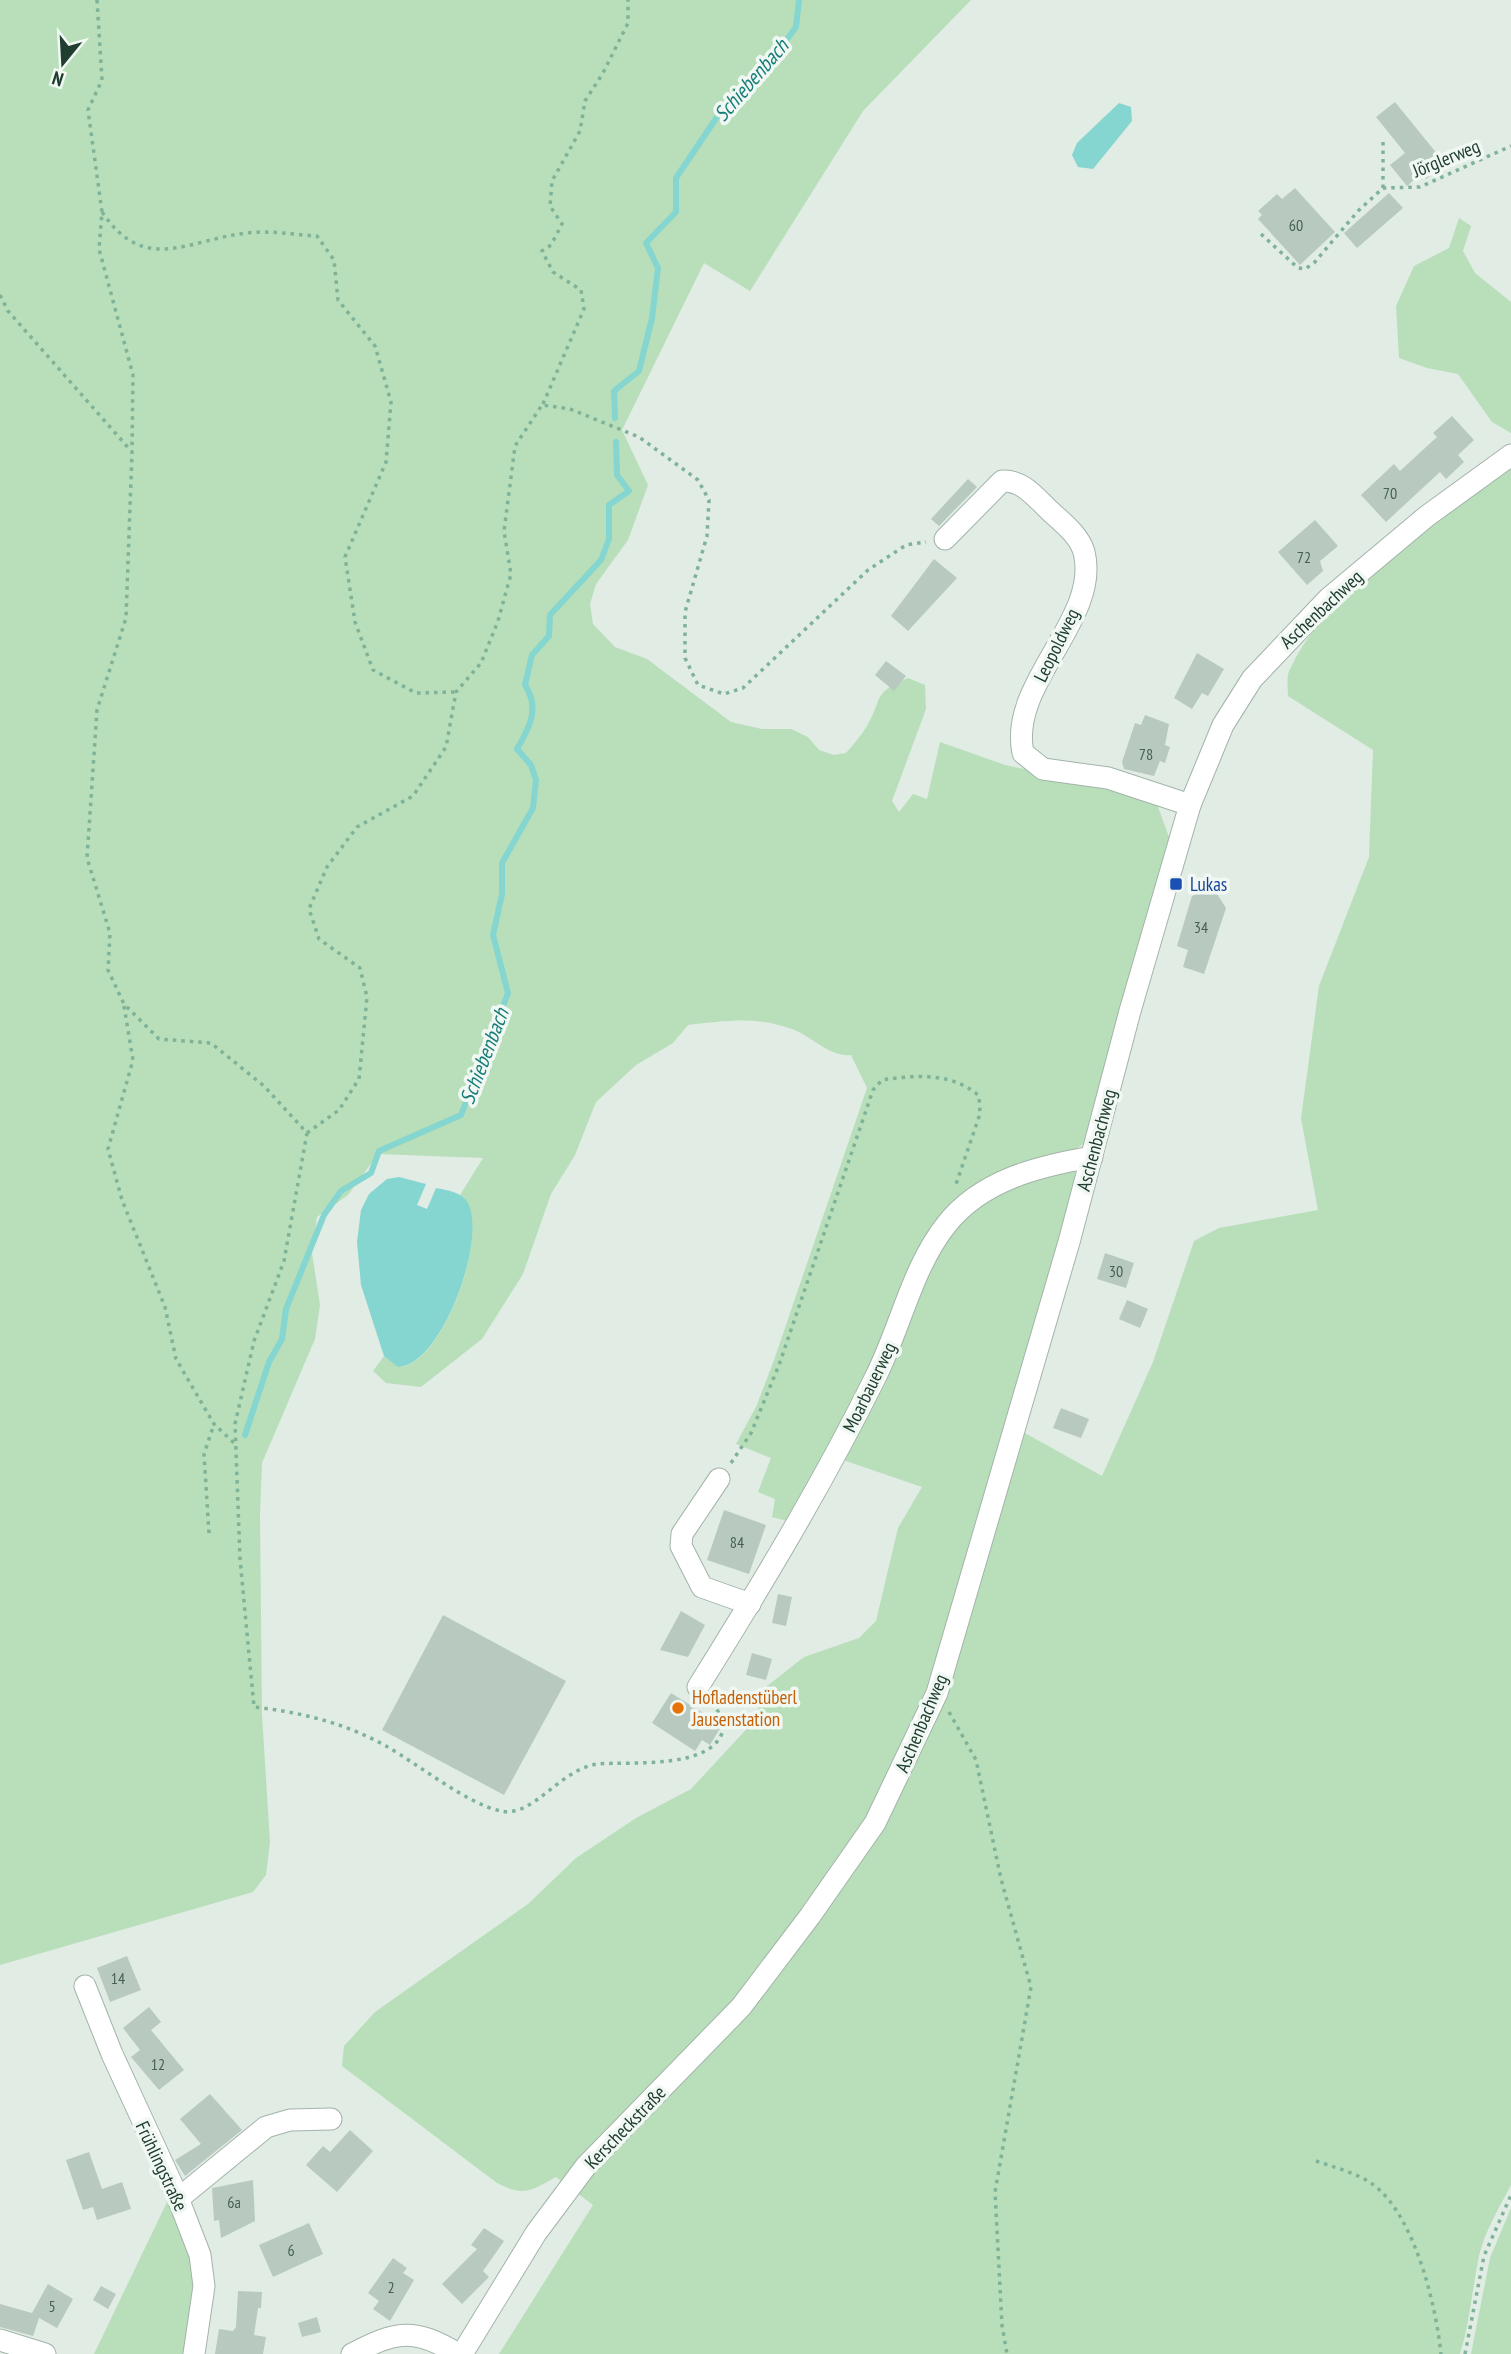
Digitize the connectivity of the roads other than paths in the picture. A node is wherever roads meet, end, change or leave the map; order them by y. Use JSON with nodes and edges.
{"nodes":[{"id":1,"x":1511,"y":455,"type":"edge"},
{"id":2,"x":945,"y":539,"type":"road end"},
{"id":3,"x":1189,"y":805,"type":"junction"},
{"id":4,"x":1092,"y":1157,"type":"junction"},
{"id":5,"x":719,"y":1479,"type":"road end"},
{"id":6,"x":750,"y":1604,"type":"junction"},
{"id":7,"x":698,"y":1687,"type":"road end"},
{"id":8,"x":810,"y":1916,"type":"joint"},
{"id":9,"x":85,"y":1986,"type":"dead end"},
{"id":10,"x":331,"y":2119,"type":"dead end"},
{"id":11,"x":178,"y":2199,"type":"junction"},
{"id":12,"x":0,"y":2340,"type":"edge"},
{"id":13,"x":46,"y":2354,"type":"edge"},
{"id":14,"x":194,"y":2354,"type":"edge"},
{"id":15,"x":352,"y":2354,"type":"edge"},
{"id":16,"x":460,"y":2354,"type":"edge"}],
"edges":[{"from":1,"to":3,"type":"street","name":"Aschenbachweg"},
{"from":2,"to":3,"type":"street","name":"Leopoldweg"},
{"from":3,"to":4,"type":"street","name":"Aschenbachweg"},
{"from":4,"to":6,"type":"street","name":"Moarbauerweg"},
{"from":4,"to":8,"type":"street","name":"Aschenbachweg"},
{"from":5,"to":6,"type":"street"},
{"from":6,"to":7,"type":"street","name":"Moarbauerweg"},
{"from":8,"to":16,"type":"street","name":"Kerscheckstraße"},
{"from":9,"to":11,"type":"street","name":"Frühlingstraße"},
{"from":10,"to":11,"type":"street"},
{"from":11,"to":14,"type":"street","name":"Frühlingstraße"},
{"from":12,"to":13,"type":"street"},
{"from":15,"to":16,"type":"street"}]}
